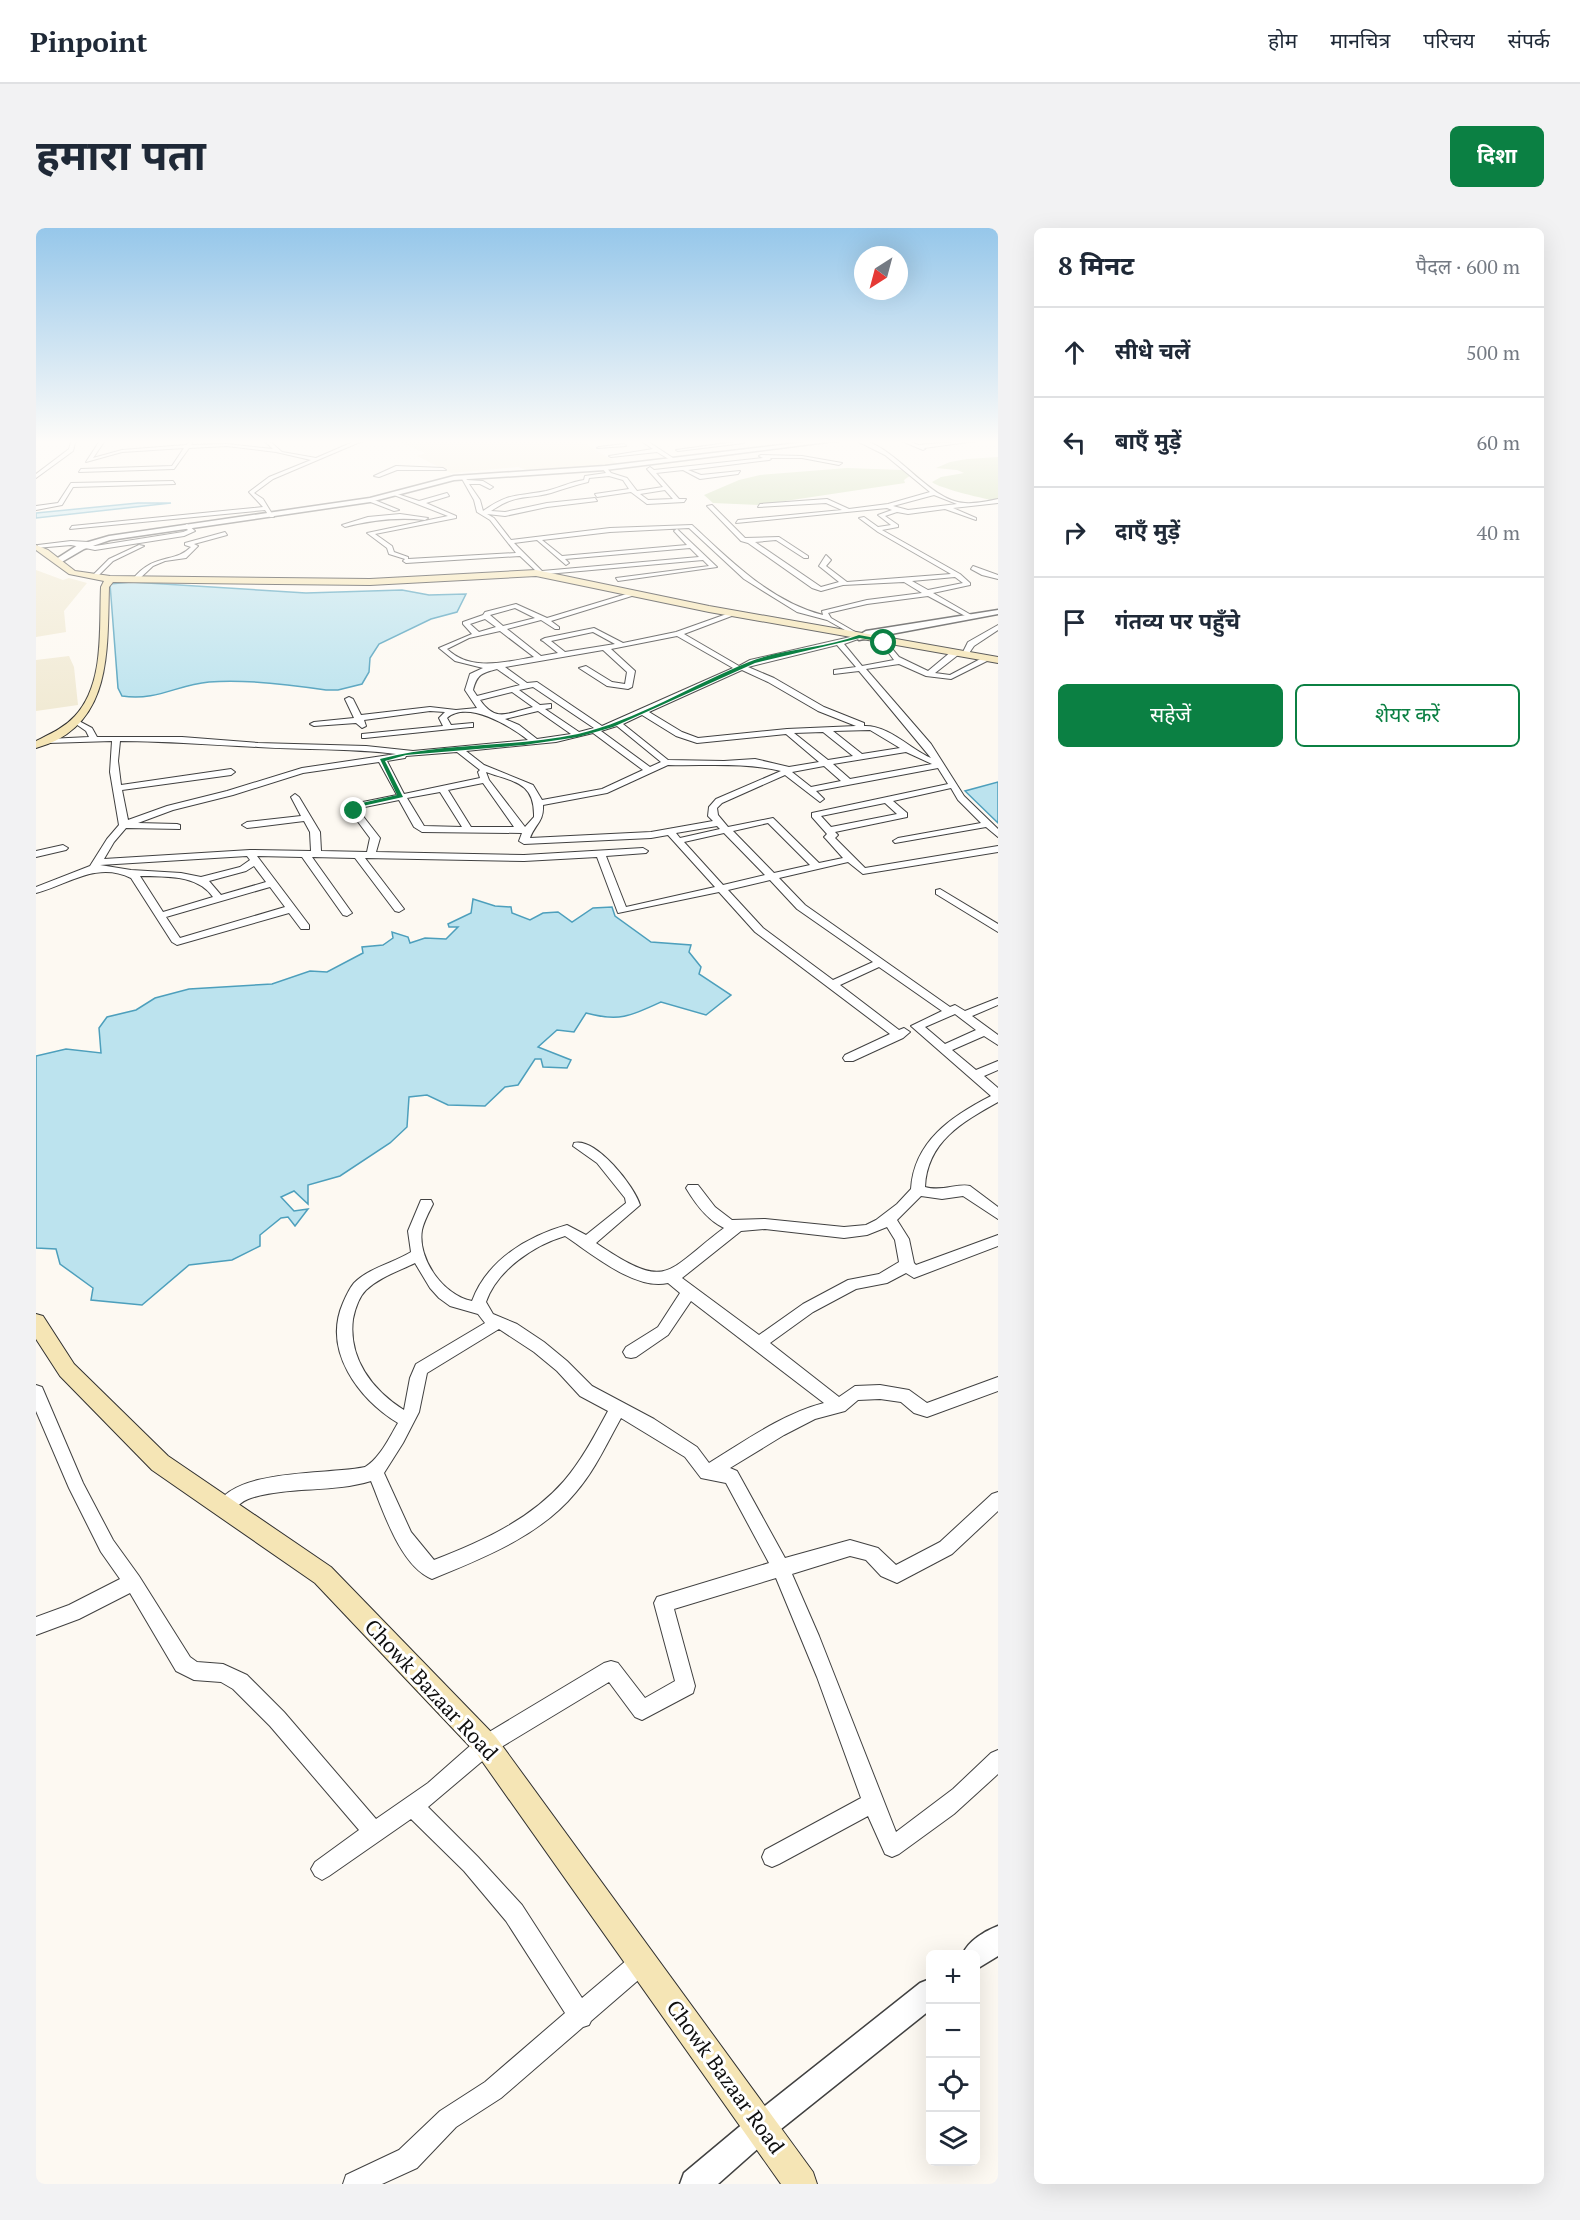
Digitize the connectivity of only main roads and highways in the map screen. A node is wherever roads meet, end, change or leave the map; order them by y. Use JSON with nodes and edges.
{"nodes":[{"id":1,"x":37,"y":547,"type":"edge"},
{"id":2,"x":110,"y":579,"type":"junction"},
{"id":3,"x":993,"y":659,"type":"edge"},
{"id":4,"x":36,"y":745,"type":"edge"},
{"id":5,"x":36,"y":1322,"type":"edge"},
{"id":6,"x":801,"y":2184,"type":"edge"}],
"edges":[{"from":1,"to":2,"type":"main road"},
{"from":2,"to":3,"type":"main road"},
{"from":2,"to":4,"type":"main road"},
{"from":5,"to":6,"type":"main road","name":"Chowk Bazaar Road"}]}
